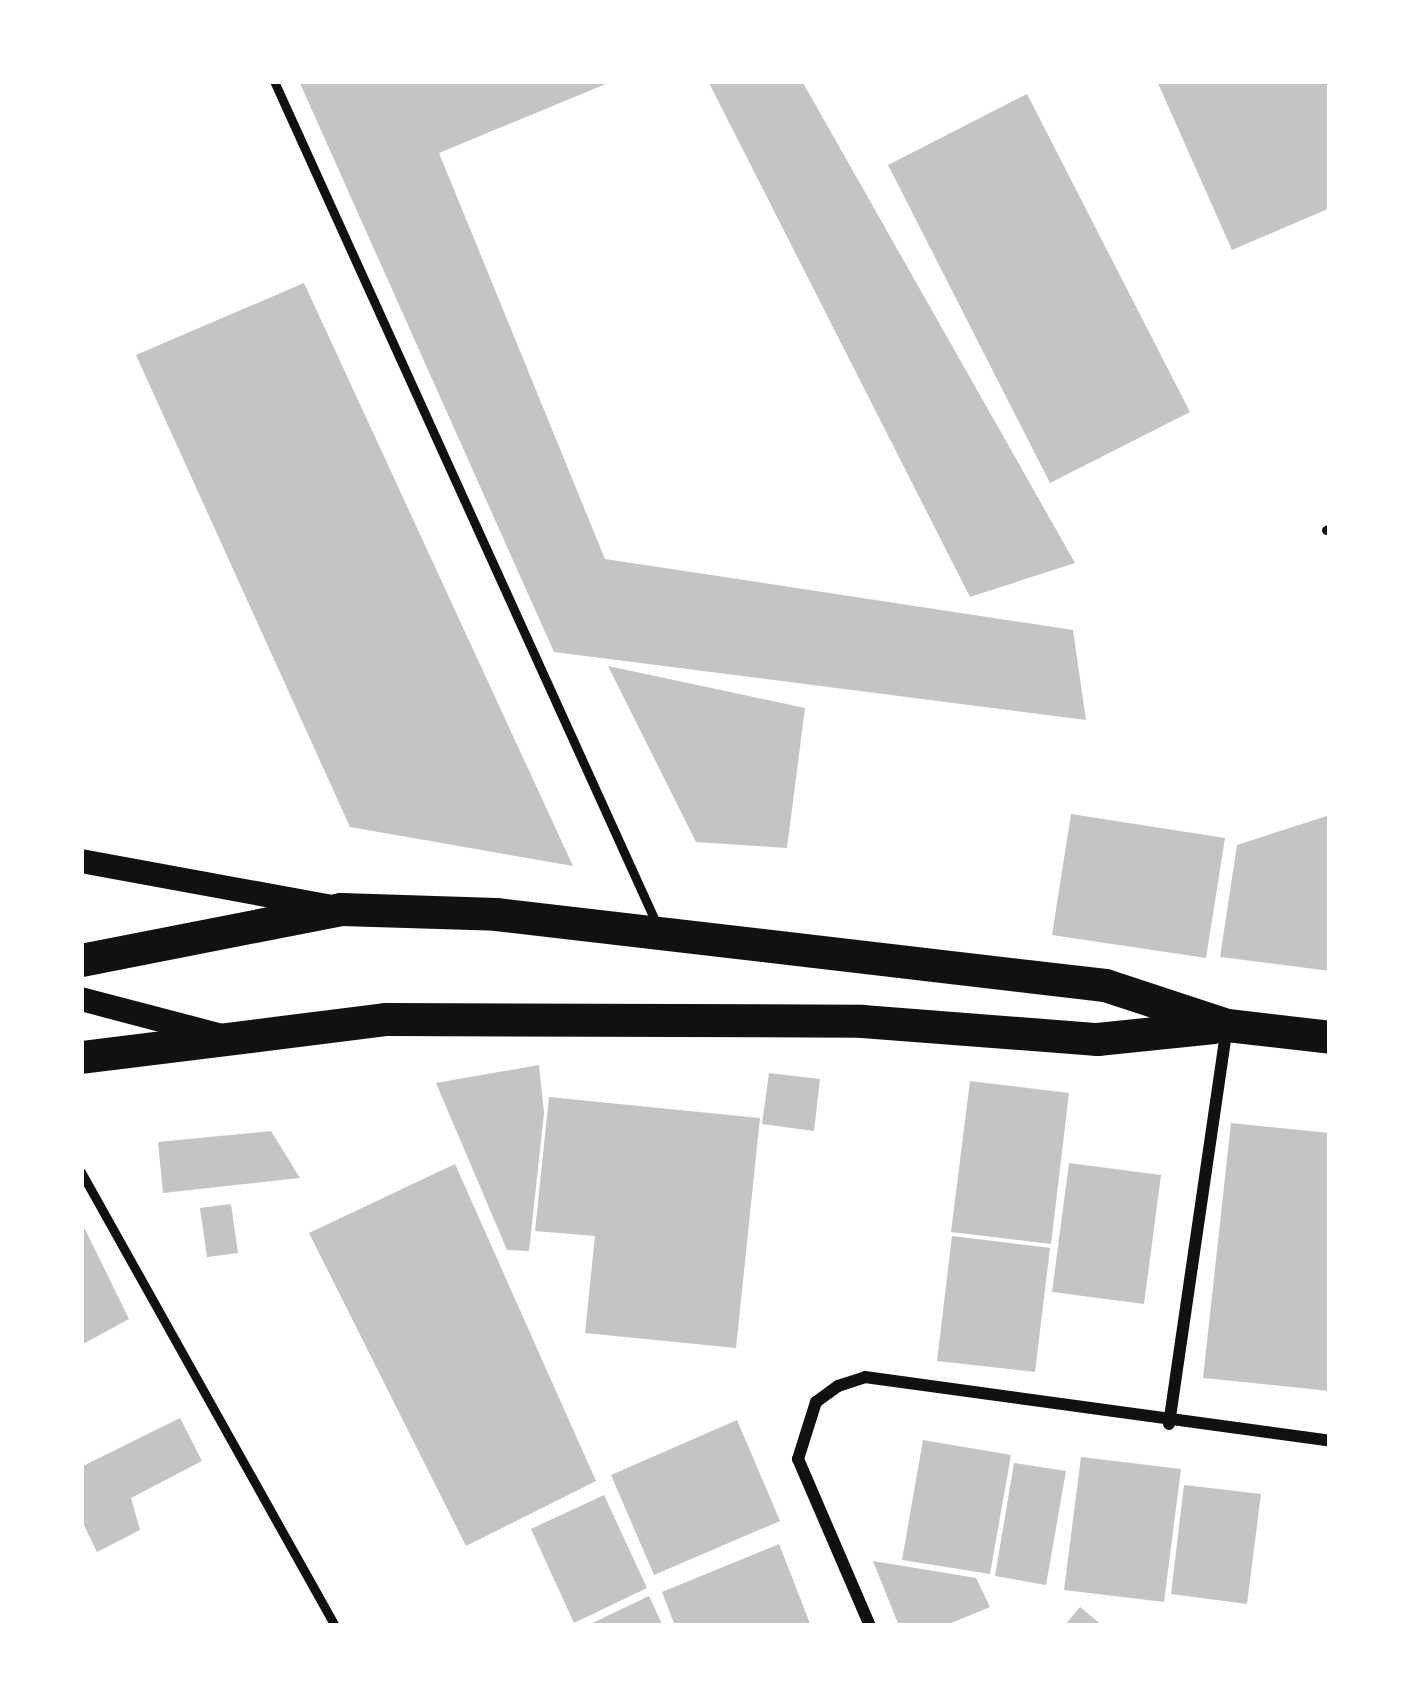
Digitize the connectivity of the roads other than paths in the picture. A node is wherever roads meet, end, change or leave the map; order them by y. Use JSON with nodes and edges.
{"nodes":[{"id":1,"x":274,"y":81,"type":"edge"},
{"id":2,"x":81,"y":861,"type":"edge"},
{"id":3,"x":341,"y":909,"type":"junction"},
{"id":4,"x":659,"y":930,"type":"junction"},
{"id":5,"x":81,"y":960,"type":"edge"},
{"id":6,"x":81,"y":999,"type":"edge"},
{"id":7,"x":1227,"y":1025,"type":"junction"},
{"id":8,"x":219,"y":1035,"type":"junction"},
{"id":9,"x":1330,"y":1037,"type":"edge"},
{"id":10,"x":81,"y":1057,"type":"edge"},
{"id":11,"x":81,"y":1172,"type":"edge"},
{"id":12,"x":1168,"y":1424,"type":"junction"},
{"id":13,"x":1330,"y":1441,"type":"edge"},
{"id":14,"x":335,"y":1626,"type":"edge"},
{"id":15,"x":870,"y":1626,"type":"edge"}],
"edges":[{"from":1,"to":4,"type":"lane"},
{"from":2,"to":3,"type":"main road"},
{"from":3,"to":4,"type":"highway"},
{"from":3,"to":5,"type":"highway"},
{"from":4,"to":7,"type":"highway"},
{"from":6,"to":8,"type":"main road"},
{"from":7,"to":8,"type":"highway"},
{"from":7,"to":9,"type":"highway"},
{"from":7,"to":12,"type":"street"},
{"from":8,"to":10,"type":"highway"},
{"from":11,"to":14,"type":"lane"},
{"from":12,"to":13,"type":"street"},
{"from":12,"to":15,"type":"street"}]}
